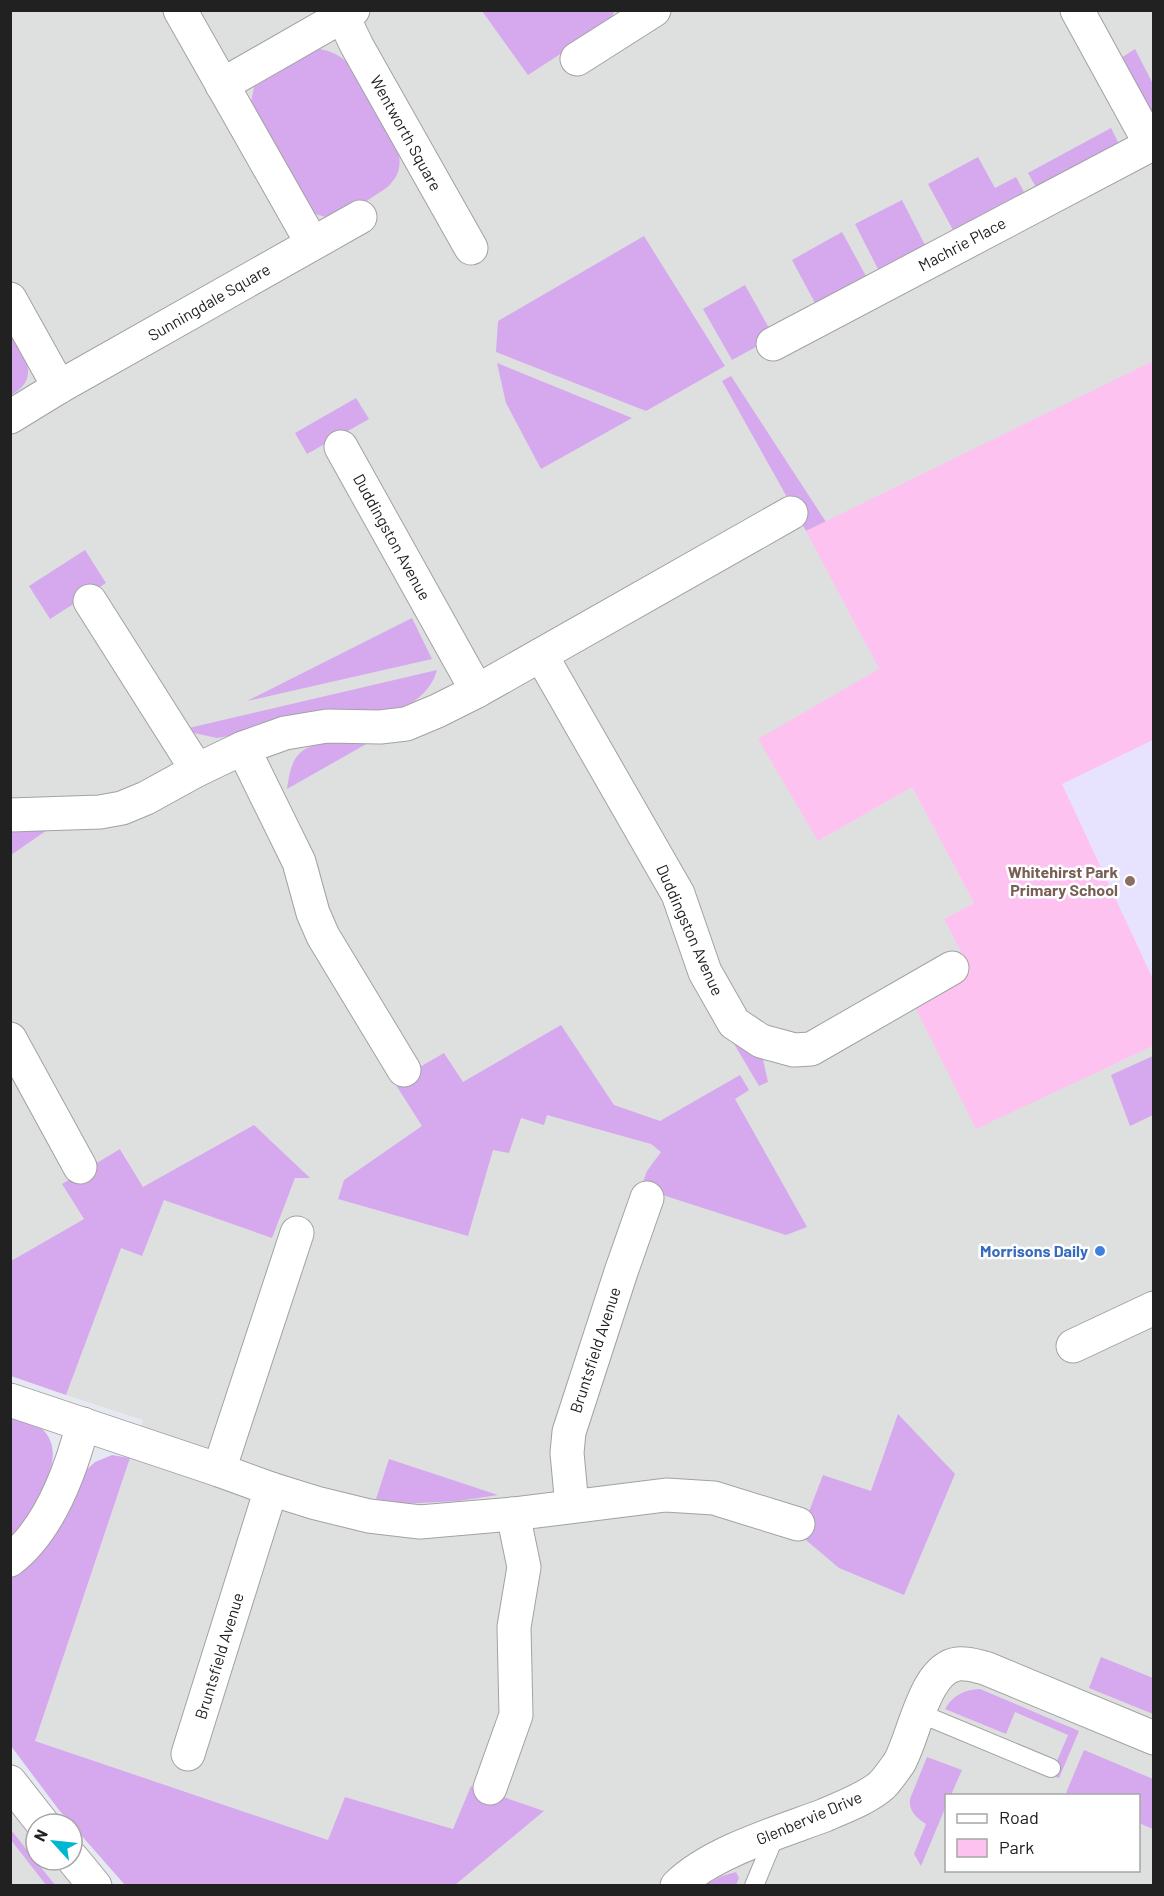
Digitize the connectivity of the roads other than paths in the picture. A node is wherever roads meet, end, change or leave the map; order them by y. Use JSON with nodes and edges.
{"nodes":[{"id":1,"x":180,"y":10,"type":"edge"},
{"id":2,"x":1077,"y":10,"type":"edge"},
{"id":3,"x":650,"y":12,"type":"edge"},
{"id":4,"x":348,"y":14,"type":"edge"},
{"id":5,"x":577,"y":59,"type":"dead end"},
{"id":6,"x":222,"y":85,"type":"junction"},
{"id":7,"x":1152,"y":144,"type":"edge"},
{"id":8,"x":360,"y":217,"type":"dead end"},
{"id":9,"x":312,"y":243,"type":"junction"},
{"id":10,"x":471,"y":248,"type":"dead end"},
{"id":11,"x":10,"y":299,"type":"edge"},
{"id":12,"x":773,"y":344,"type":"dead end"},
{"id":13,"x":59,"y":387,"type":"junction"},
{"id":14,"x":10,"y":417,"type":"edge"},
{"id":15,"x":341,"y":447,"type":"dead end"},
{"id":16,"x":791,"y":513,"type":"dead end"},
{"id":17,"x":90,"y":601,"type":"dead end"},
{"id":18,"x":541,"y":655,"type":"junction"},
{"id":19,"x":477,"y":691,"type":"junction"},
{"id":20,"x":243,"y":748,"type":"junction"},
{"id":21,"x":197,"y":770,"type":"junction"},
{"id":22,"x":10,"y":815,"type":"edge"},
{"id":23,"x":952,"y":968,"type":"dead end"},
{"id":24,"x":10,"y":1039,"type":"edge"},
{"id":25,"x":404,"y":1070,"type":"dead end"},
{"id":26,"x":80,"y":1167,"type":"dead end"},
{"id":27,"x":647,"y":1198,"type":"dead end"},
{"id":28,"x":297,"y":1233,"type":"dead end"},
{"id":29,"x":1154,"y":1308,"type":"edge"},
{"id":30,"x":1073,"y":1346,"type":"dead end"},
{"id":31,"x":10,"y":1400,"type":"edge"},
{"id":32,"x":83,"y":1424,"type":"junction"},
{"id":33,"x":219,"y":1470,"type":"junction"},
{"id":34,"x":271,"y":1490,"type":"junction"},
{"id":35,"x":572,"y":1506,"type":"junction"},
{"id":36,"x":513,"y":1514,"type":"junction"},
{"id":37,"x":798,"y":1524,"type":"dead end"},
{"id":38,"x":10,"y":1560,"type":"edge"},
{"id":39,"x":919,"y":1713,"type":"junction"},
{"id":40,"x":1154,"y":1738,"type":"edge"},
{"id":41,"x":188,"y":1754,"type":"dead end"},
{"id":42,"x":1051,"y":1768,"type":"dead end"},
{"id":43,"x":10,"y":1782,"type":"edge"},
{"id":44,"x":490,"y":1788,"type":"dead end"},
{"id":45,"x":34,"y":1812,"type":"edge"},
{"id":46,"x":776,"y":1833,"type":"junction"},
{"id":47,"x":84,"y":1872,"type":"edge"},
{"id":48,"x":95,"y":1886,"type":"edge"},
{"id":49,"x":676,"y":1886,"type":"edge"},
{"id":50,"x":754,"y":1886,"type":"edge"}],
"edges":[{"from":1,"to":6,"type":"street"},
{"from":2,"to":7,"type":"street","name":"Machrie Place"},
{"from":3,"to":5,"type":"street"},
{"from":4,"to":6,"type":"street","name":"Wentworth Square"},
{"from":4,"to":10,"type":"street","name":"Wentworth Square"},
{"from":6,"to":9,"type":"street"},
{"from":7,"to":12,"type":"street","name":"Machrie Place"},
{"from":8,"to":9,"type":"street","name":"Sunningdale Square"},
{"from":9,"to":13,"type":"street","name":"Sunningdale Square"},
{"from":11,"to":13,"type":"street"},
{"from":13,"to":14,"type":"street","name":"Sunningdale Square"},
{"from":15,"to":19,"type":"street","name":"Duddingston Avenue"},
{"from":16,"to":18,"type":"street"},
{"from":17,"to":21,"type":"street"},
{"from":18,"to":19,"type":"street"},
{"from":18,"to":23,"type":"street","name":"Duddingston Avenue"},
{"from":19,"to":20,"type":"street"},
{"from":20,"to":21,"type":"street"},
{"from":20,"to":25,"type":"street"},
{"from":21,"to":22,"type":"street"},
{"from":24,"to":26,"type":"street"},
{"from":27,"to":35,"type":"street","name":"Bruntsfield Avenue"},
{"from":28,"to":33,"type":"street"},
{"from":29,"to":30,"type":"street"},
{"from":31,"to":32,"type":"street"},
{"from":32,"to":33,"type":"street"},
{"from":32,"to":38,"type":"street"},
{"from":33,"to":34,"type":"street"},
{"from":34,"to":36,"type":"street"},
{"from":34,"to":41,"type":"street","name":"Bruntsfield Avenue"},
{"from":35,"to":36,"type":"street"},
{"from":35,"to":37,"type":"street"},
{"from":36,"to":44,"type":"street"},
{"from":39,"to":40,"type":"street","name":"Glenbervie Drive"},
{"from":39,"to":42,"type":"lane"},
{"from":39,"to":46,"type":"street","name":"Glenbervie Drive"},
{"from":43,"to":45,"type":"street"},
{"from":46,"to":49,"type":"street","name":"Glenbervie Drive"},
{"from":46,"to":50,"type":"lane"},
{"from":47,"to":48,"type":"street"}]}
